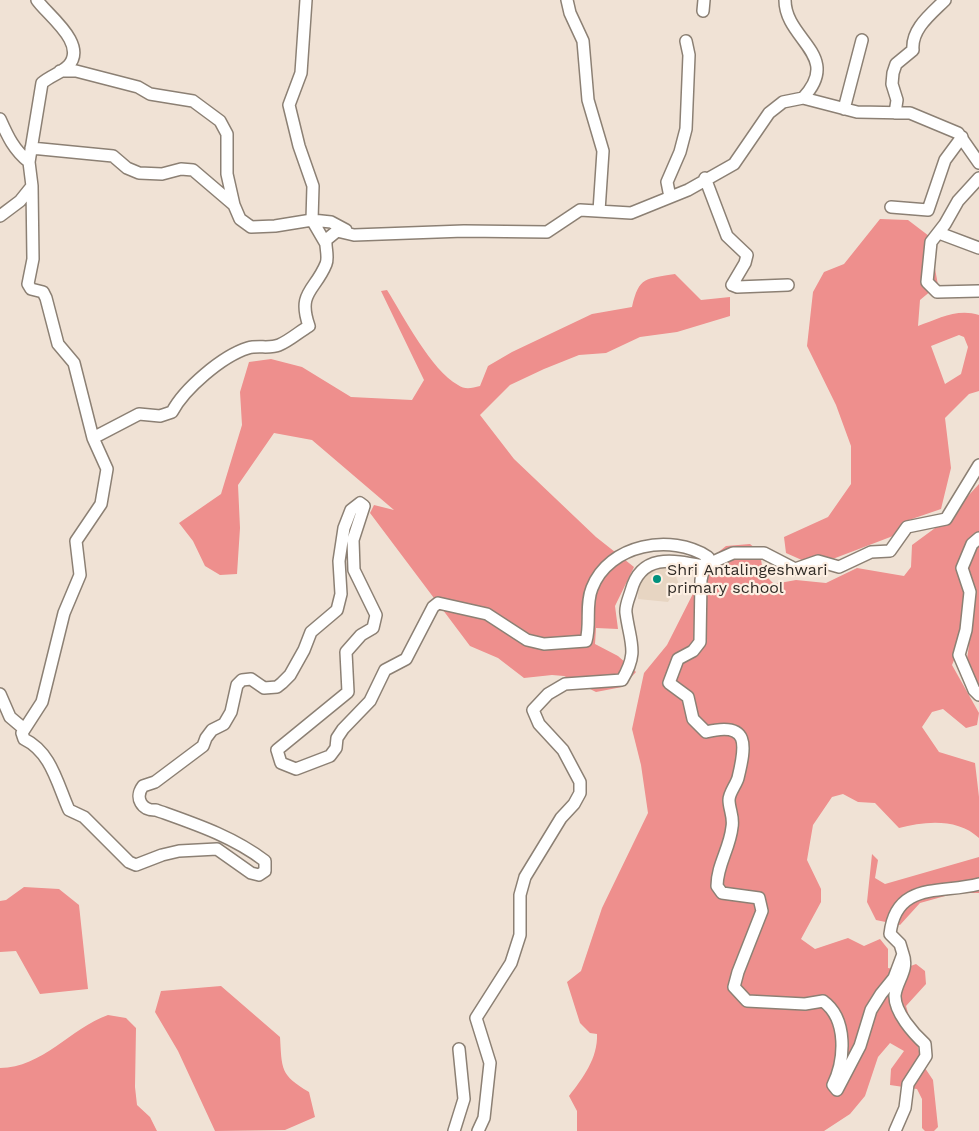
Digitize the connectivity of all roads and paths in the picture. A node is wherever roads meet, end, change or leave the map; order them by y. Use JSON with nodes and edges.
{"nodes":[{"id":1,"x":37,"y":0,"type":"edge"},
{"id":2,"x":306,"y":0,"type":"edge"},
{"id":3,"x":567,"y":0,"type":"edge"},
{"id":4,"x":785,"y":0,"type":"edge"},
{"id":5,"x":945,"y":0,"type":"edge"},
{"id":6,"x":862,"y":40,"type":"dead end"},
{"id":7,"x":686,"y":41,"type":"dead end"},
{"id":8,"x":60,"y":71,"type":"junction"},
{"id":9,"x":803,"y":98,"type":"junction"},
{"id":10,"x":844,"y":109,"type":"junction"},
{"id":11,"x":895,"y":113,"type":"junction"},
{"id":12,"x":0,"y":119,"type":"edge"},
{"id":13,"x":962,"y":137,"type":"junction"},
{"id":14,"x":31,"y":148,"type":"junction"},
{"id":15,"x":29,"y":162,"type":"junction"},
{"id":16,"x":979,"y":163,"type":"edge"},
{"id":17,"x":705,"y":178,"type":"junction"},
{"id":18,"x":979,"y":178,"type":"edge"},
{"id":19,"x":32,"y":186,"type":"junction"},
{"id":20,"x":670,"y":197,"type":"junction"},
{"id":21,"x":234,"y":205,"type":"junction"},
{"id":22,"x":891,"y":207,"type":"dead end"},
{"id":23,"x":599,"y":211,"type":"junction"},
{"id":24,"x":0,"y":216,"type":"edge"},
{"id":25,"x":312,"y":220,"type":"junction"},
{"id":26,"x":938,"y":233,"type":"junction"},
{"id":27,"x":354,"y":235,"type":"junction"},
{"id":28,"x":326,"y":244,"type":"junction"},
{"id":29,"x":979,"y":248,"type":"edge"},
{"id":30,"x":788,"y":285,"type":"dead end"},
{"id":31,"x":979,"y":290,"type":"edge"},
{"id":32,"x":93,"y":438,"type":"junction"},
{"id":33,"x":979,"y":466,"type":"edge"},
{"id":34,"x":979,"y":538,"type":"edge"},
{"id":35,"x":704,"y":566,"type":"junction"},
{"id":36,"x":0,"y":694,"type":"edge"},
{"id":37,"x":979,"y":696,"type":"edge"},
{"id":38,"x":23,"y":728,"type":"junction"},
{"id":39,"x":979,"y":884,"type":"edge"},
{"id":40,"x":903,"y":954,"type":"junction"},
{"id":41,"x":459,"y":1050,"type":"dead end"},
{"id":42,"x":454,"y":1131,"type":"edge"},
{"id":43,"x":478,"y":1131,"type":"edge"},
{"id":44,"x":895,"y":1131,"type":"edge"}],
"edges":[{"from":1,"to":8,"type":"street"},
{"from":2,"to":25,"type":"street"},
{"from":3,"to":23,"type":"street"},
{"from":4,"to":9,"type":"street"},
{"from":5,"to":11,"type":"street"},
{"from":6,"to":10,"type":"street"},
{"from":7,"to":20,"type":"street"},
{"from":8,"to":14,"type":"street"},
{"from":8,"to":21,"type":"street"},
{"from":9,"to":10,"type":"street"},
{"from":9,"to":17,"type":"street"},
{"from":10,"to":11,"type":"street"},
{"from":11,"to":13,"type":"street"},
{"from":12,"to":15,"type":"street"},
{"from":13,"to":16,"type":"street"},
{"from":13,"to":22,"type":"street"},
{"from":14,"to":15,"type":"street"},
{"from":14,"to":21,"type":"street"},
{"from":15,"to":19,"type":"street"},
{"from":17,"to":20,"type":"street"},
{"from":17,"to":30,"type":"street"},
{"from":18,"to":26,"type":"street"},
{"from":19,"to":24,"type":"street"},
{"from":19,"to":32,"type":"street"},
{"from":20,"to":23,"type":"street"},
{"from":21,"to":25,"type":"street"},
{"from":23,"to":27,"type":"street"},
{"from":25,"to":27,"type":"street"},
{"from":25,"to":28,"type":"street"},
{"from":26,"to":29,"type":"street"},
{"from":26,"to":31,"type":"street"},
{"from":27,"to":28,"type":"street"},
{"from":28,"to":32,"type":"street"},
{"from":32,"to":38,"type":"street"},
{"from":33,"to":35,"type":"street"},
{"from":34,"to":37,"type":"street"},
{"from":35,"to":38,"type":"street"},
{"from":35,"to":40,"type":"street"},
{"from":35,"to":43,"type":"street"},
{"from":36,"to":38,"type":"street"},
{"from":39,"to":40,"type":"street"},
{"from":40,"to":44,"type":"street"},
{"from":41,"to":42,"type":"street"}]}
